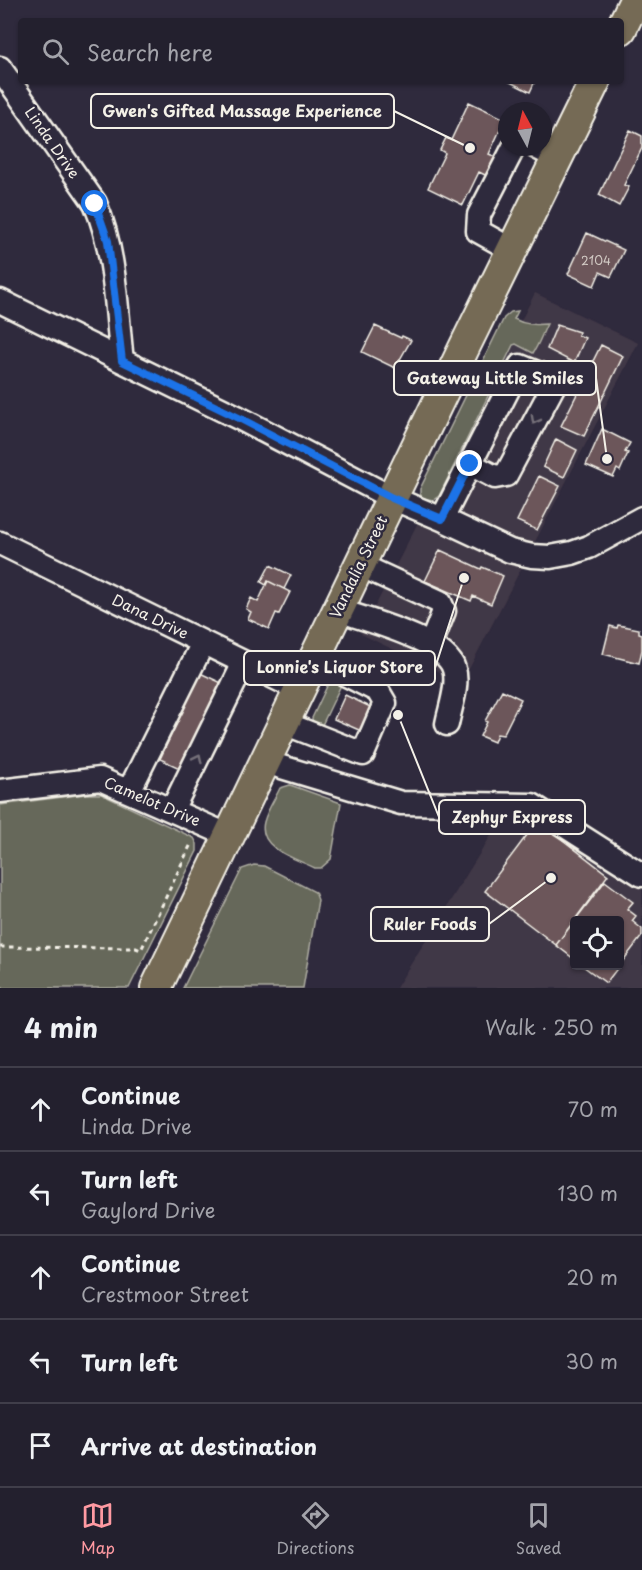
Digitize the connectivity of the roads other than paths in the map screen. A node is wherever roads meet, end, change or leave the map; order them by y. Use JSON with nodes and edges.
{"nodes":[{"id":1,"x":0,"y":68,"type":"edge"},
{"id":2,"x":593,"y":84,"type":"edge"},
{"id":3,"x":552,"y":145,"type":"edge"},
{"id":4,"x":509,"y":156,"type":"edge"},
{"id":5,"x":546,"y":156,"type":"edge"},
{"id":6,"x":512,"y":250,"type":"junction"},
{"id":7,"x":0,"y":302,"type":"edge"},
{"id":8,"x":122,"y":361,"type":"junction"},
{"id":9,"x":470,"y":464,"type":"junction"},
{"id":10,"x":392,"y":498,"type":"junction"},
{"id":11,"x":642,"y":518,"type":"edge"},
{"id":12,"x":442,"y":519,"type":"junction"},
{"id":13,"x":0,"y":543,"type":"edge"},
{"id":14,"x":360,"y":565,"type":"junction"},
{"id":15,"x":338,"y":610,"type":"junction"},
{"id":16,"x":203,"y":643,"type":"junction"},
{"id":17,"x":431,"y":644,"type":"junction"},
{"id":18,"x":315,"y":659,"type":"junction"},
{"id":19,"x":244,"y":663,"type":"junction"},
{"id":20,"x":300,"y":690,"type":"junction"},
{"id":21,"x":284,"y":723,"type":"junction"},
{"id":22,"x":447,"y":724,"type":"dead end"},
{"id":23,"x":363,"y":754,"type":"junction"},
{"id":24,"x":265,"y":762,"type":"junction"},
{"id":25,"x":350,"y":788,"type":"junction"},
{"id":26,"x":0,"y":791,"type":"edge"},
{"id":27,"x":129,"y":791,"type":"junction"},
{"id":28,"x":172,"y":810,"type":"junction"},
{"id":29,"x":230,"y":836,"type":"junction"},
{"id":30,"x":642,"y":875,"type":"edge"},
{"id":31,"x":156,"y":988,"type":"edge"}],
"edges":[{"from":1,"to":8,"type":"street","name":"Linda Drive"},
{"from":2,"to":3,"type":"main road","name":"Vandalia Street"},
{"from":4,"to":6,"type":"street"},
{"from":5,"to":6,"type":"main road","name":"Vandalia Street"},
{"from":6,"to":10,"type":"main road","name":"Vandalia Street"},
{"from":7,"to":8,"type":"street"},
{"from":8,"to":10,"type":"street"},
{"from":9,"to":9,"type":"street","one_way":true},
{"from":9,"to":12,"type":"street"},
{"from":10,"to":12,"type":"street"},
{"from":10,"to":14,"type":"main road","name":"Vandalia Street"},
{"from":11,"to":12,"type":"street"},
{"from":13,"to":16,"type":"street","name":"Dana Drive"},
{"from":14,"to":15,"type":"main road","name":"Vandalia Street"},
{"from":14,"to":17,"type":"street"},
{"from":15,"to":17,"type":"street"},
{"from":15,"to":18,"type":"main road","name":"Vandalia Street"},
{"from":16,"to":19,"type":"street","name":"Dana Drive"},
{"from":16,"to":27,"type":"street"},
{"from":17,"to":22,"type":"street"},
{"from":18,"to":20,"type":"main road","name":"Vandalia Street"},
{"from":18,"to":23,"type":"street"},
{"from":19,"to":20,"type":"street","name":"Dana Drive"},
{"from":28,"to":19,"type":"street","one_way":true},
{"from":20,"to":21,"type":"main road","name":"Vandalia Street"},
{"from":21,"to":23,"type":"street"},
{"from":21,"to":24,"type":"main road","name":"Vandalia Street"},
{"from":23,"to":25,"type":"street"},
{"from":24,"to":25,"type":"street"},
{"from":24,"to":29,"type":"main road","name":"Vandalia Street"},
{"from":25,"to":30,"type":"street"},
{"from":26,"to":27,"type":"street","name":"Camelot Drive"},
{"from":27,"to":28,"type":"street","name":"Camelot Drive"},
{"from":28,"to":29,"type":"street","name":"Camelot Drive"},
{"from":29,"to":31,"type":"main road","name":"Vandalia Street"}]}
